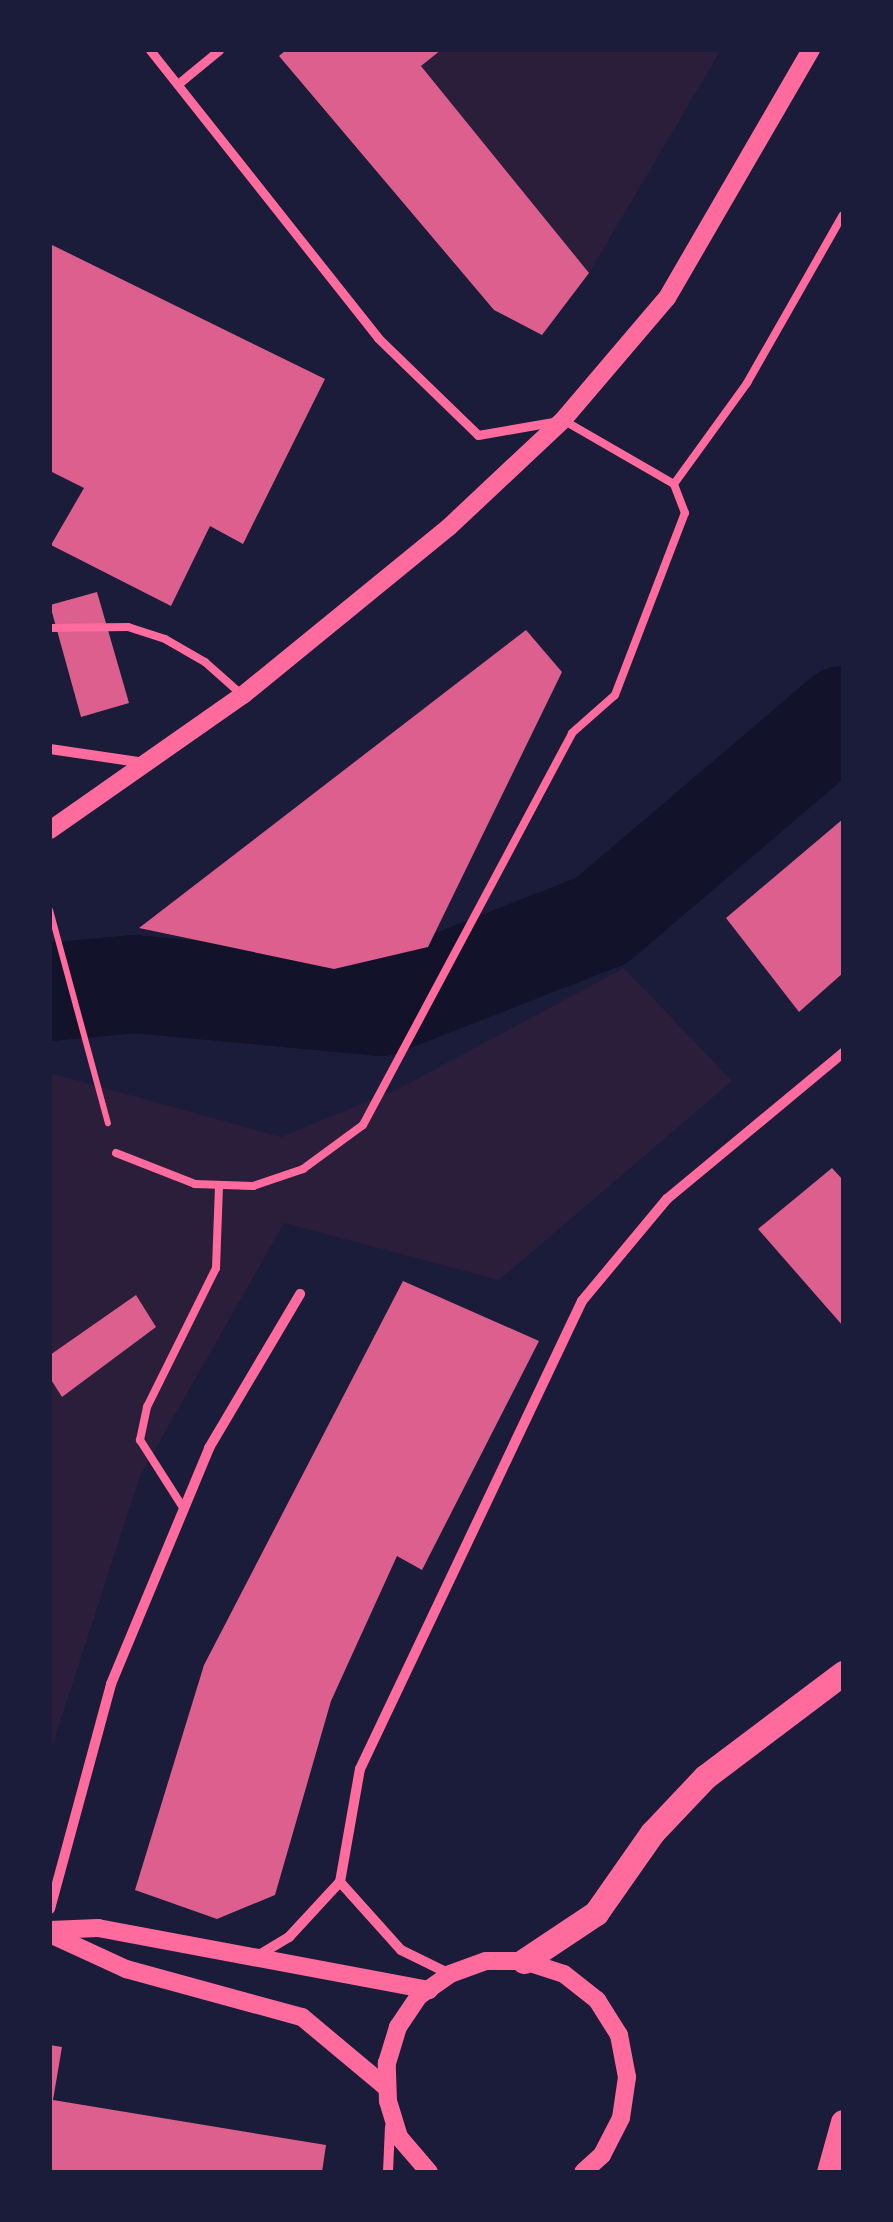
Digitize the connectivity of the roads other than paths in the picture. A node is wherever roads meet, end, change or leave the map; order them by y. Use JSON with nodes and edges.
{"nodes":[{"id":1,"x":150,"y":50,"type":"edge"},
{"id":2,"x":218,"y":50,"type":"edge"},
{"id":3,"x":812,"y":50,"type":"edge"},
{"id":4,"x":179,"y":83,"type":"junction"},
{"id":5,"x":843,"y":215,"type":"edge"},
{"id":6,"x":563,"y":420,"type":"junction"},
{"id":7,"x":674,"y":484,"type":"junction"},
{"id":8,"x":50,"y":628,"type":"edge"},
{"id":9,"x":243,"y":696,"type":"junction"},
{"id":10,"x":50,"y":748,"type":"edge"},
{"id":11,"x":146,"y":763,"type":"junction"},
{"id":12,"x":50,"y":830,"type":"edge"},
{"id":13,"x":843,"y":1054,"type":"edge"},
{"id":14,"x":116,"y":1153,"type":"road end"},
{"id":15,"x":218,"y":1185,"type":"junction"},
{"id":16,"x":300,"y":1294,"type":"dead end"},
{"id":17,"x":184,"y":1509,"type":"junction"},
{"id":18,"x":843,"y":1673,"type":"edge"},
{"id":19,"x":340,"y":1882,"type":"junction"},
{"id":20,"x":50,"y":1909,"type":"edge"},
{"id":21,"x":50,"y":1932,"type":"edge"},
{"id":22,"x":259,"y":1955,"type":"junction"},
{"id":23,"x":524,"y":1961,"type":"junction"},
{"id":24,"x":450,"y":1974,"type":"junction"},
{"id":25,"x":428,"y":1990,"type":"junction"},
{"id":26,"x":387,"y":2095,"type":"junction"},
{"id":27,"x":843,"y":2122,"type":"edge"},
{"id":28,"x":600,"y":2163,"type":"edge"},
{"id":29,"x":388,"y":2172,"type":"edge"},
{"id":30,"x":429,"y":2172,"type":"edge"},
{"id":31,"x":583,"y":2172,"type":"edge"},
{"id":32,"x":828,"y":2172,"type":"edge"}],
"edges":[{"from":1,"to":4,"type":"street"},
{"from":2,"to":4,"type":"street"},
{"from":3,"to":6,"type":"street"},
{"from":4,"to":6,"type":"street"},
{"from":5,"to":7,"type":"lane"},
{"from":6,"to":7,"type":"lane"},
{"from":6,"to":9,"type":"street"},
{"from":7,"to":15,"type":"lane"},
{"from":8,"to":9,"type":"lane"},
{"from":9,"to":11,"type":"street"},
{"from":10,"to":11,"type":"street"},
{"from":11,"to":12,"type":"street"},
{"from":13,"to":19,"type":"street"},
{"from":14,"to":15,"type":"lane"},
{"from":15,"to":17,"type":"lane"},
{"from":16,"to":17,"type":"street"},
{"from":17,"to":20,"type":"street"},
{"from":18,"to":23,"type":"main road"},
{"from":19,"to":22,"type":"street"},
{"from":19,"to":24,"type":"street"},
{"from":21,"to":22,"type":"street"},
{"from":21,"to":26,"type":"street"},
{"from":22,"to":25,"type":"street"},
{"from":23,"to":24,"type":"street"},
{"from":23,"to":28,"type":"street"},
{"from":24,"to":25,"type":"street"},
{"from":25,"to":26,"type":"street"},
{"from":26,"to":29,"type":"street"},
{"from":26,"to":30,"type":"street"},
{"from":27,"to":32,"type":"main road"},
{"from":28,"to":31,"type":"street"}]}
